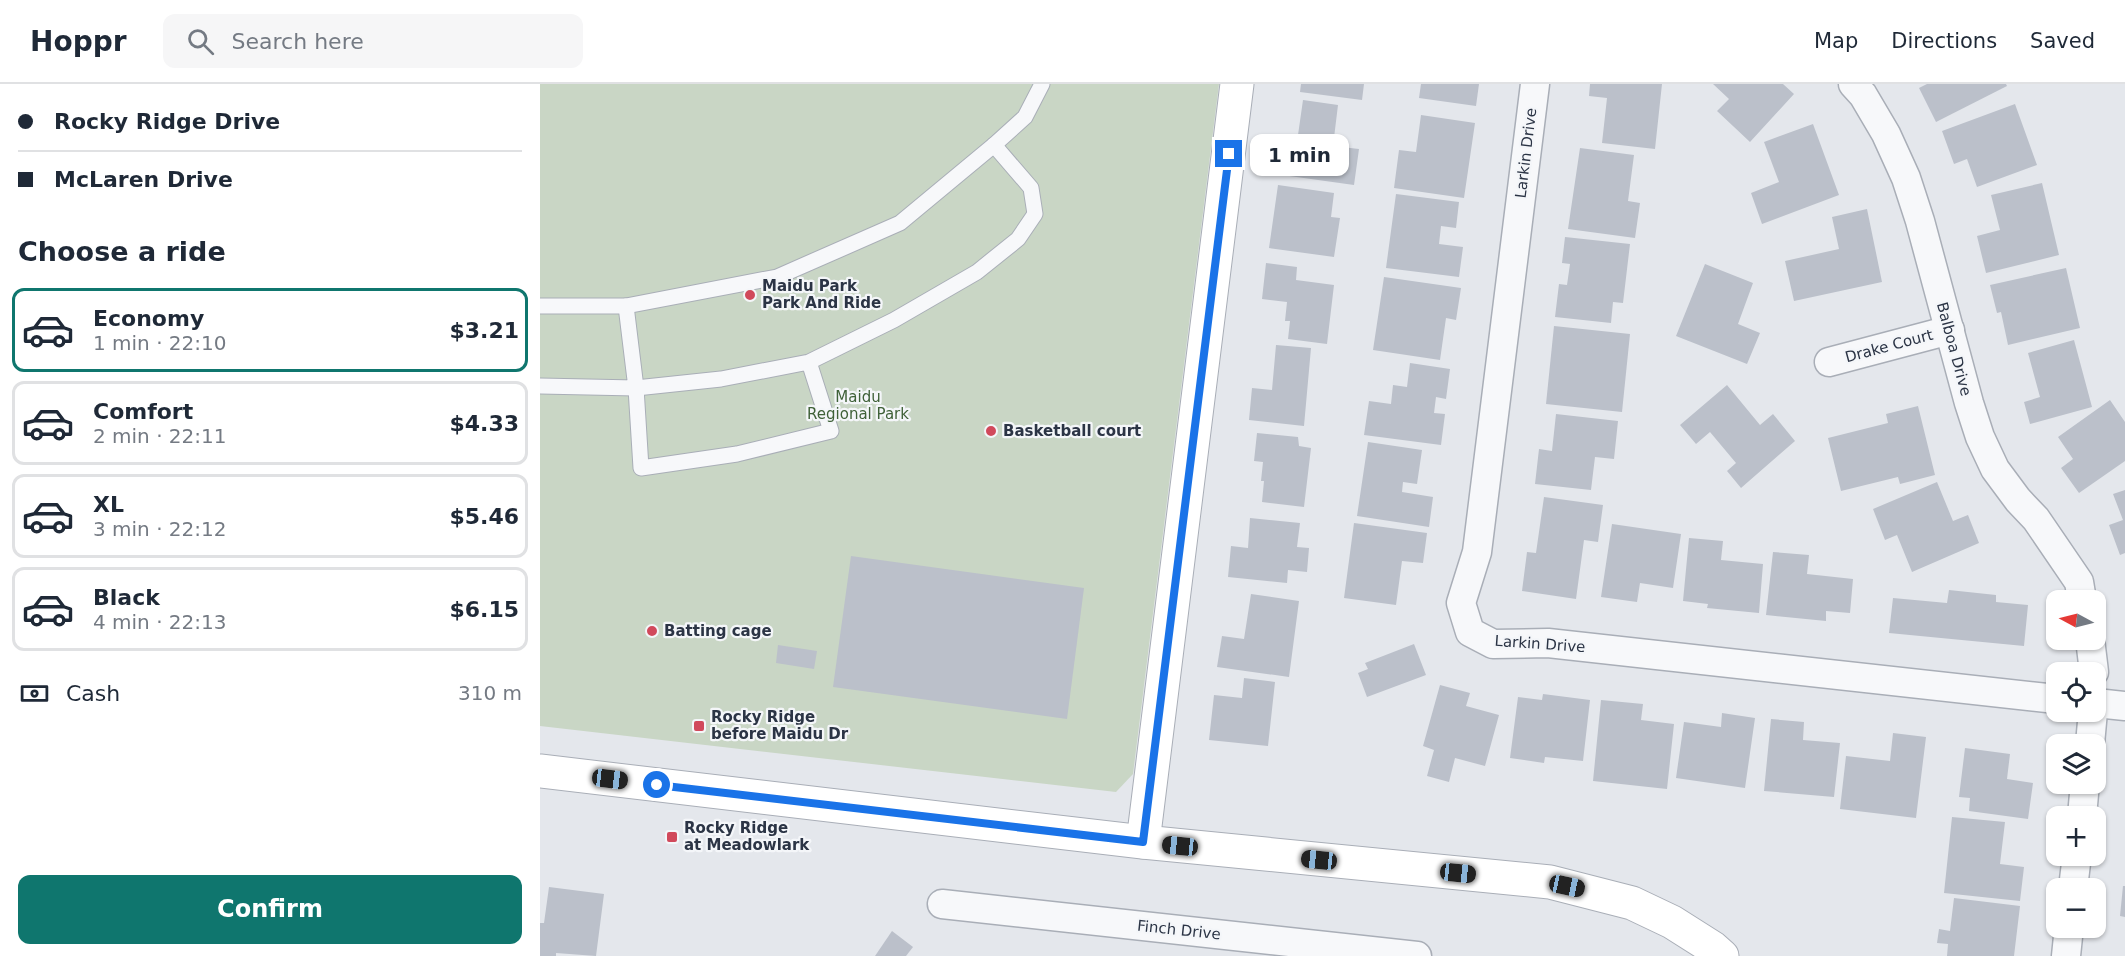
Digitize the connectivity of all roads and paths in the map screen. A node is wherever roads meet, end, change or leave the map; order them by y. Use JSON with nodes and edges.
{"nodes":[{"id":1,"x":1042,"y":84,"type":"edge"},
{"id":2,"x":1237,"y":84,"type":"edge"},
{"id":3,"x":1535,"y":84,"type":"edge"},
{"id":4,"x":1853,"y":84,"type":"edge"},
{"id":5,"x":994,"y":145,"type":"junction"},
{"id":6,"x":540,"y":306,"type":"edge"},
{"id":7,"x":626,"y":306,"type":"junction"},
{"id":8,"x":1950,"y":330,"type":"junction"},
{"id":9,"x":809,"y":362,"type":"junction"},
{"id":10,"x":1829,"y":362,"type":"dead end"},
{"id":11,"x":540,"y":386,"type":"edge"},
{"id":12,"x":636,"y":388,"type":"junction"},
{"id":13,"x":2080,"y":590,"type":"edge"},
{"id":14,"x":2046,"y":698,"type":"edge"},
{"id":15,"x":2106,"y":704,"type":"edge"},
{"id":16,"x":2125,"y":706,"type":"edge"},
{"id":17,"x":540,"y":771,"type":"edge"},
{"id":18,"x":1143,"y":842,"type":"junction"},
{"id":19,"x":942,"y":904,"type":"dead end"},
{"id":20,"x":2068,"y":938,"type":"edge"},
{"id":21,"x":1417,"y":956,"type":"edge"},
{"id":22,"x":1722,"y":956,"type":"edge"},
{"id":23,"x":2066,"y":956,"type":"edge"}],
"edges":[{"from":1,"to":5,"type":"lane"},
{"from":2,"to":18,"type":"main road"},
{"from":3,"to":14,"type":"street","name":"Larkin Drive"},
{"from":4,"to":8,"type":"street","name":"Balboa Drive"},
{"from":5,"to":7,"type":"lane"},
{"from":5,"to":9,"type":"lane"},
{"from":6,"to":7,"type":"lane"},
{"from":7,"to":12,"type":"lane"},
{"from":8,"to":10,"type":"street","name":"Drake Court"},
{"from":8,"to":13,"type":"street","name":"Balboa Drive"},
{"from":9,"to":12,"type":"lane"},
{"from":9,"to":12,"type":"lane"},
{"from":11,"to":12,"type":"lane"},
{"from":15,"to":16,"type":"street"},
{"from":17,"to":18,"type":"main road"},
{"from":18,"to":22,"type":"main road"},
{"from":19,"to":21,"type":"street","name":"Finch Drive"},
{"from":20,"to":23,"type":"street"}]}
